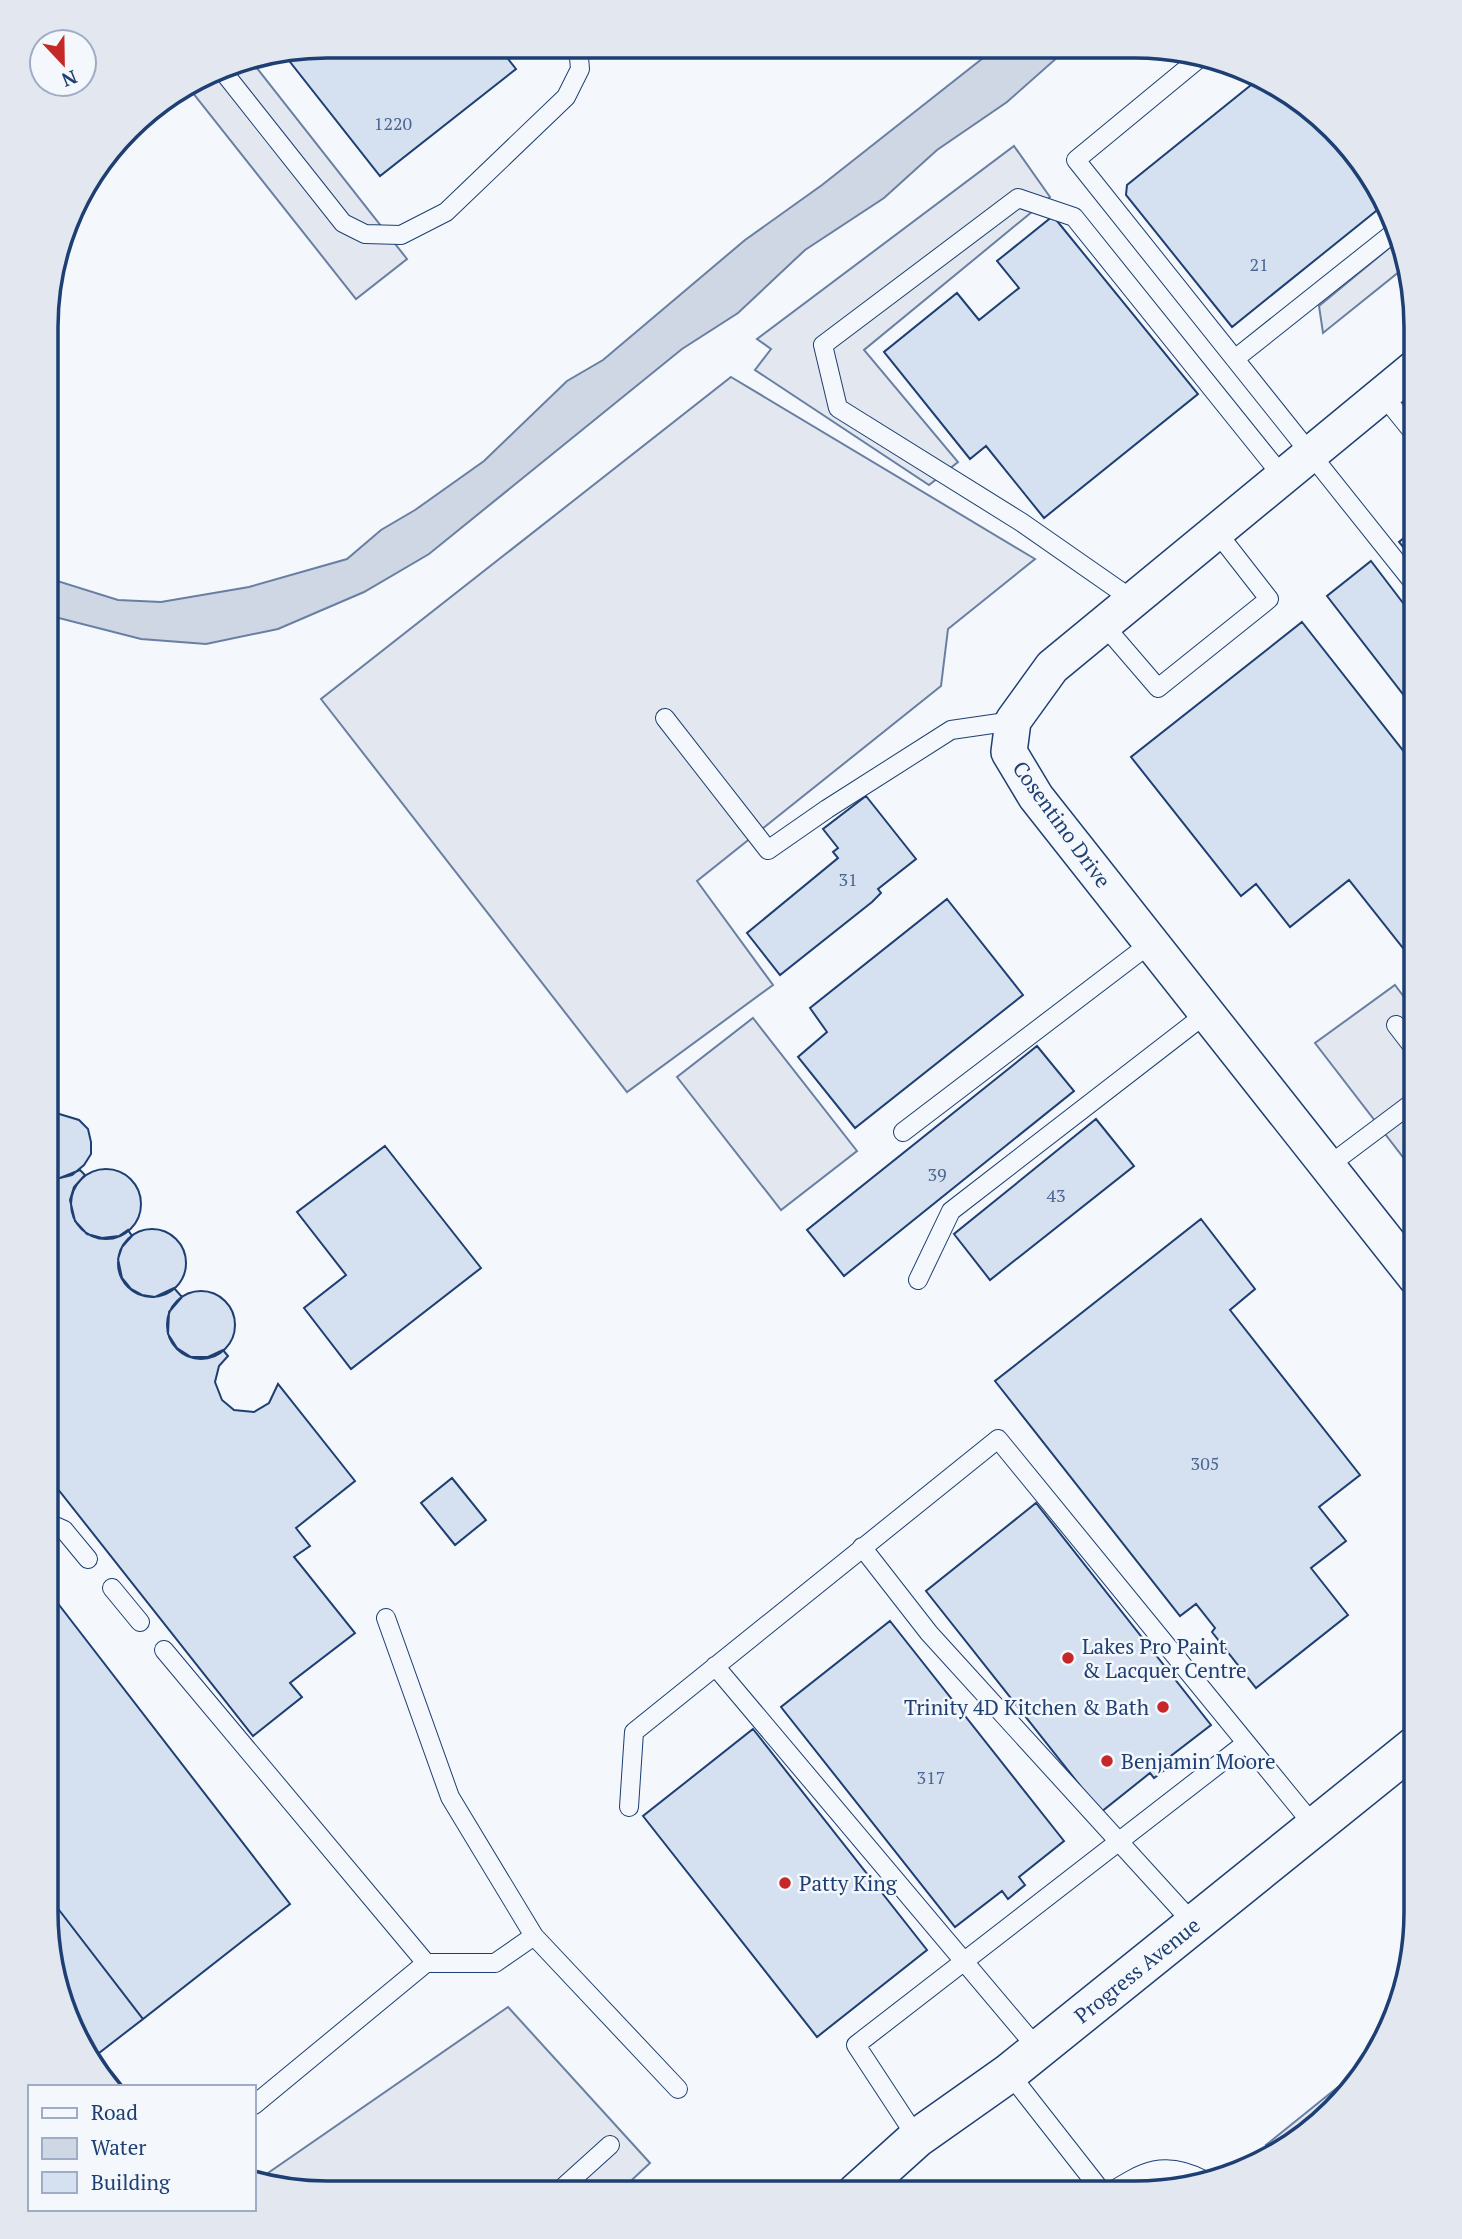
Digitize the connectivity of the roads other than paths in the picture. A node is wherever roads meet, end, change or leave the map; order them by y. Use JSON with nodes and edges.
{"nodes":[{"id":1,"x":579,"y":58,"type":"edge"},
{"id":2,"x":1192,"y":64,"type":"edge"},
{"id":3,"x":227,"y":77,"type":"edge"},
{"id":4,"x":1389,"y":237,"type":"edge"},
{"id":5,"x":1236,"y":358,"type":"junction"},
{"id":6,"x":1404,"y":378,"type":"edge"},
{"id":7,"x":1383,"y":395,"type":"junction"},
{"id":8,"x":1404,"y":421,"type":"edge"},
{"id":9,"x":1312,"y":452,"type":"junction"},
{"id":10,"x":1283,"y":477,"type":"junction"},
{"id":11,"x":1216,"y":531,"type":"junction"},
{"id":12,"x":1404,"y":571,"type":"edge"},
{"id":13,"x":1133,"y":600,"type":"junction"},
{"id":14,"x":1104,"y":624,"type":"junction"},
{"id":15,"x":665,"y":718,"type":"dead end"},
{"id":16,"x":1013,"y":721,"type":"junction"},
{"id":17,"x":1151,"y":943,"type":"junction"},
{"id":18,"x":1207,"y":1013,"type":"junction"},
{"id":19,"x":1396,"y":1025,"type":"dead end"},
{"id":20,"x":1404,"y":1035,"type":"edge"},
{"id":21,"x":1404,"y":1109,"type":"edge"},
{"id":22,"x":903,"y":1132,"type":"dead end"},
{"id":23,"x":1328,"y":1167,"type":"junction"},
{"id":24,"x":1404,"y":1263,"type":"edge"},
{"id":25,"x":918,"y":1280,"type":"dead end"},
{"id":26,"x":58,"y":1527,"type":"edge"},
{"id":27,"x":862,"y":1547,"type":"junction"},
{"id":28,"x":88,"y":1559,"type":"dead end"},
{"id":29,"x":112,"y":1588,"type":"dead end"},
{"id":30,"x":386,"y":1618,"type":"dead end"},
{"id":31,"x":140,"y":1622,"type":"dead end"},
{"id":32,"x":164,"y":1650,"type":"dead end"},
{"id":33,"x":715,"y":1666,"type":"junction"},
{"id":34,"x":1246,"y":1743,"type":"junction"},
{"id":35,"x":1404,"y":1755,"type":"edge"},
{"id":36,"x":629,"y":1807,"type":"dead end"},
{"id":37,"x":1315,"y":1827,"type":"junction"},
{"id":38,"x":1118,"y":1843,"type":"junction"},
{"id":39,"x":1194,"y":1923,"type":"junction"},
{"id":40,"x":534,"y":1936,"type":"junction"},
{"id":41,"x":426,"y":1963,"type":"junction"},
{"id":42,"x":962,"y":1963,"type":"junction"},
{"id":43,"x":1037,"y":2048,"type":"junction"},
{"id":44,"x":1009,"y":2073,"type":"junction"},
{"id":45,"x":678,"y":2089,"type":"dead end"},
{"id":46,"x":256,"y":2103,"type":"edge"},
{"id":47,"x":917,"y":2138,"type":"junction"},
{"id":48,"x":610,"y":2145,"type":"dead end"},
{"id":49,"x":1194,"y":2175,"type":"edge"},
{"id":50,"x":570,"y":2181,"type":"edge"},
{"id":51,"x":869,"y":2181,"type":"edge"},
{"id":52,"x":1093,"y":2181,"type":"edge"},
{"id":53,"x":1128,"y":2181,"type":"edge"}],
"edges":[{"from":1,"to":3,"type":"lane"},
{"from":2,"to":5,"type":"lane"},
{"from":4,"to":5,"type":"lane"},
{"from":5,"to":9,"type":"lane"},
{"from":6,"to":7,"type":"street"},
{"from":7,"to":8,"type":"lane"},
{"from":7,"to":9,"type":"street"},
{"from":9,"to":10,"type":"street"},
{"from":9,"to":12,"type":"lane"},
{"from":10,"to":11,"type":"street"},
{"from":10,"to":13,"type":"lane"},
{"from":11,"to":13,"type":"street"},
{"from":11,"to":14,"type":"lane"},
{"from":13,"to":14,"type":"street"},
{"from":14,"to":16,"type":"street"},
{"from":15,"to":16,"type":"lane"},
{"from":16,"to":17,"type":"street","name":"Cosentino Drive"},
{"from":17,"to":18,"type":"street","name":"Cosentino Drive"},
{"from":17,"to":22,"type":"lane"},
{"from":18,"to":23,"type":"street","name":"Cosentino Drive"},
{"from":18,"to":25,"type":"lane"},
{"from":19,"to":20,"type":"lane"},
{"from":21,"to":23,"type":"lane"},
{"from":23,"to":24,"type":"street","name":"Cosentino Drive"},
{"from":26,"to":28,"type":"lane"},
{"from":27,"to":33,"type":"lane"},
{"from":27,"to":34,"type":"lane"},
{"from":27,"to":38,"type":"lane"},
{"from":29,"to":31,"type":"lane"},
{"from":30,"to":40,"type":"lane"},
{"from":32,"to":41,"type":"lane"},
{"from":33,"to":36,"type":"lane"},
{"from":33,"to":42,"type":"lane"},
{"from":34,"to":37,"type":"lane"},
{"from":34,"to":38,"type":"lane"},
{"from":35,"to":37,"type":"main road","name":"Progress Avenue"},
{"from":37,"to":39,"type":"main road","name":"Progress Avenue"},
{"from":38,"to":39,"type":"lane"},
{"from":38,"to":42,"type":"lane"},
{"from":39,"to":43,"type":"main road","name":"Progress Avenue"},
{"from":40,"to":41,"type":"lane"},
{"from":40,"to":45,"type":"lane"},
{"from":41,"to":46,"type":"lane"},
{"from":42,"to":43,"type":"lane"},
{"from":42,"to":47,"type":"lane"},
{"from":43,"to":44,"type":"main road","name":"Progress Avenue"},
{"from":44,"to":47,"type":"main road","name":"Progress Avenue"},
{"from":44,"to":52,"type":"lane"},
{"from":47,"to":51,"type":"main road","name":"Progress Avenue"},
{"from":48,"to":50,"type":"lane"},
{"from":49,"to":53,"type":"lane"}]}
